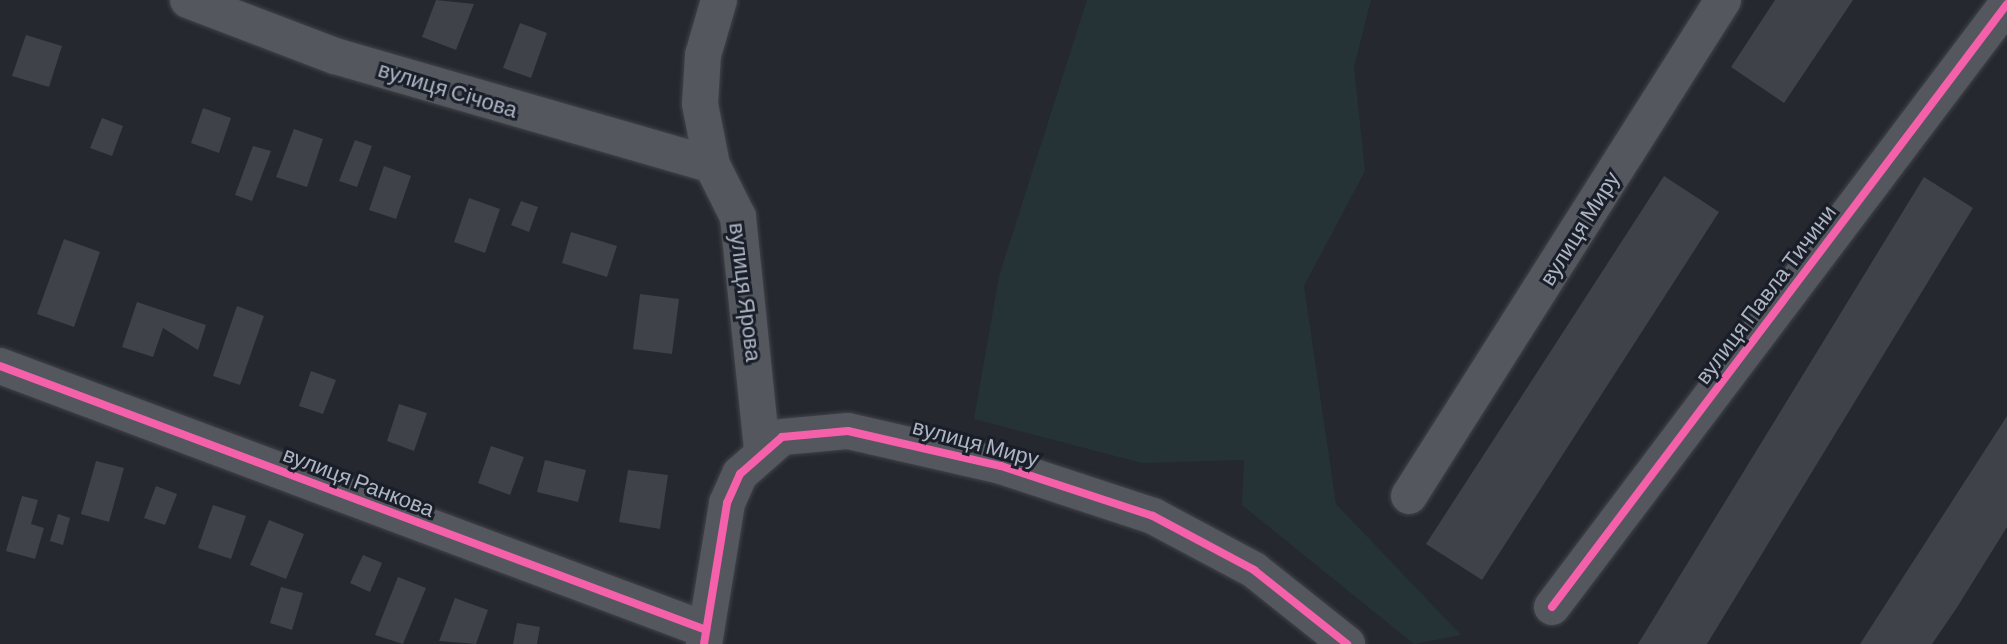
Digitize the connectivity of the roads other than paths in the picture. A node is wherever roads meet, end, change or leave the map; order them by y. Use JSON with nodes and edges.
{"nodes":[{"id":1,"x":188,"y":0,"type":"edge"},
{"id":2,"x":719,"y":0,"type":"edge"},
{"id":3,"x":1723,"y":0,"type":"edge"},
{"id":4,"x":2007,"y":4,"type":"edge"},
{"id":5,"x":712,"y":165,"type":"junction"},
{"id":6,"x":0,"y":366,"type":"edge"},
{"id":7,"x":762,"y":450,"type":"junction"},
{"id":8,"x":1409,"y":496,"type":"dead end"},
{"id":9,"x":1552,"y":607,"type":"dead end"},
{"id":10,"x":705,"y":637,"type":"edge"},
{"id":11,"x":1347,"y":644,"type":"edge"}],
"edges":[{"from":1,"to":5,"type":"street","name":"вулиця Січова"},
{"from":2,"to":5,"type":"street","name":"вулиця Ярова"},
{"from":3,"to":8,"type":"street","name":"вулиця Миру"},
{"from":4,"to":9,"type":"street","name":"вулиця Павла Тичини"},
{"from":5,"to":7,"type":"street","name":"вулиця Ярова"},
{"from":6,"to":10,"type":"street","name":"вулиця Ранкова"},
{"from":7,"to":10,"type":"street"},
{"from":7,"to":11,"type":"street","name":"вулиця Миру"}]}
